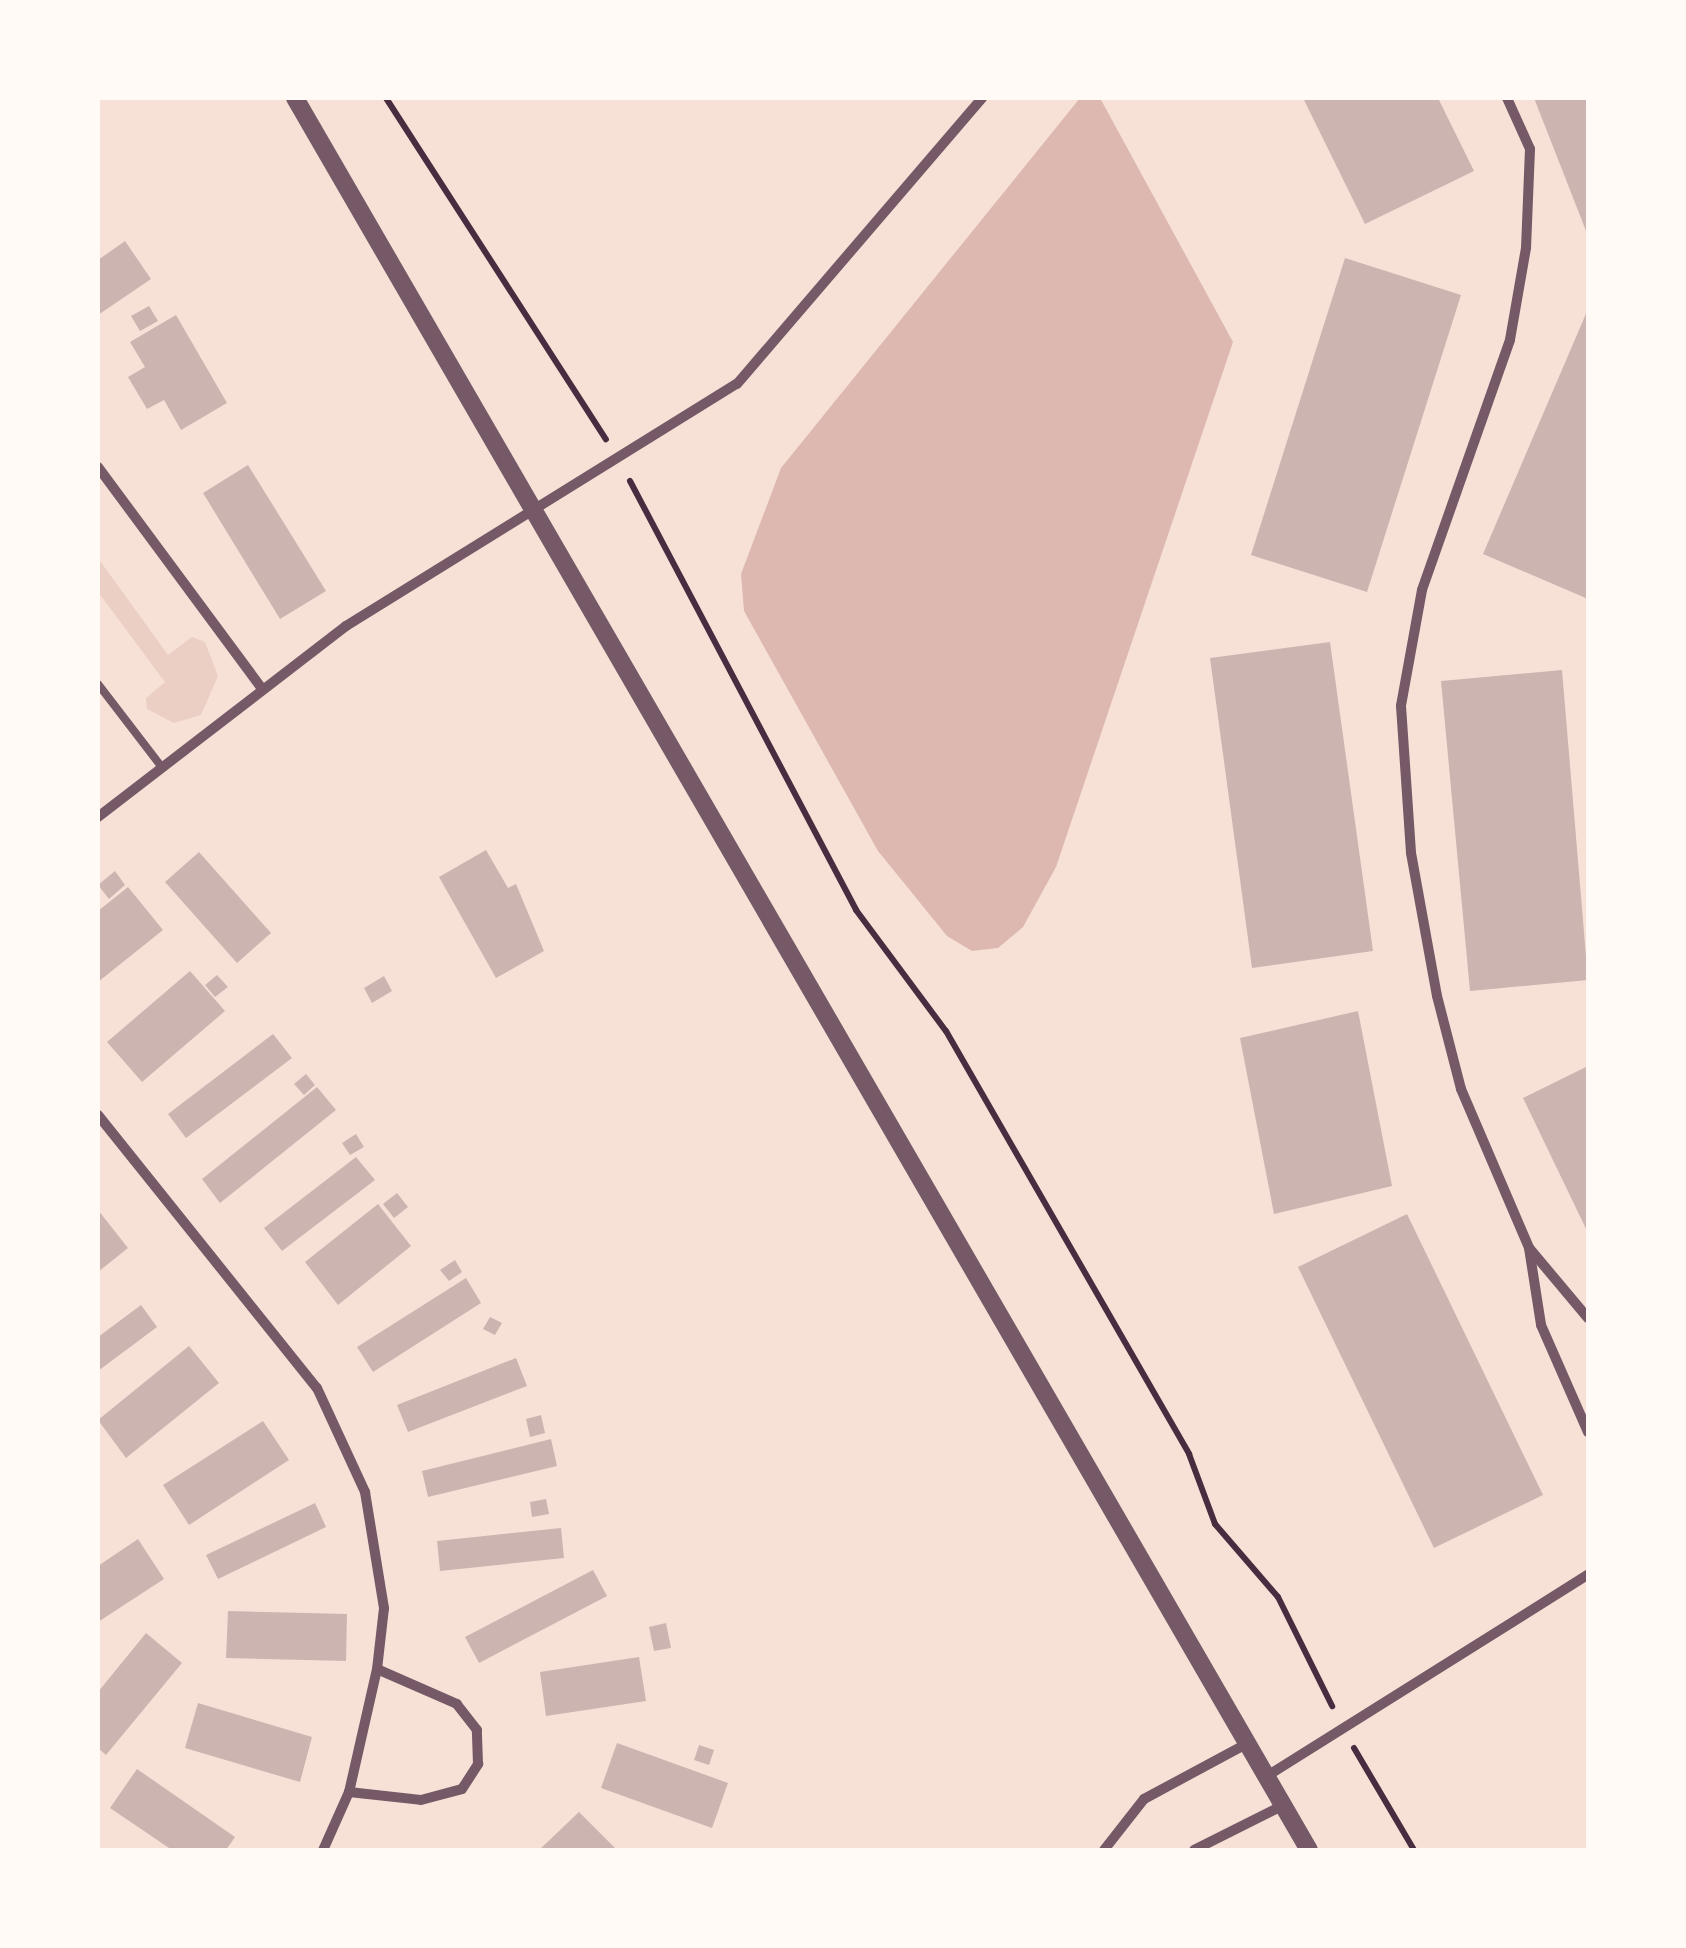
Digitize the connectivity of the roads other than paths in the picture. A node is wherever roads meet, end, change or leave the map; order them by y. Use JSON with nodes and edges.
{"nodes":[{"id":1,"x":295,"y":98,"type":"edge"},
{"id":2,"x":982,"y":98,"type":"edge"},
{"id":3,"x":1507,"y":98,"type":"edge"},
{"id":4,"x":98,"y":467,"type":"edge"},
{"id":5,"x":538,"y":510,"type":"junction"},
{"id":6,"x":98,"y":684,"type":"edge"},
{"id":7,"x":263,"y":690,"type":"junction"},
{"id":8,"x":161,"y":766,"type":"junction"},
{"id":9,"x":98,"y":817,"type":"edge"},
{"id":10,"x":98,"y":1115,"type":"edge"},
{"id":11,"x":1529,"y":1248,"type":"junction"},
{"id":12,"x":1588,"y":1318,"type":"edge"},
{"id":13,"x":1588,"y":1432,"type":"edge"},
{"id":14,"x":1588,"y":1575,"type":"edge"},
{"id":15,"x":377,"y":1669,"type":"junction"},
{"id":16,"x":1248,"y":1743,"type":"junction"},
{"id":17,"x":1267,"y":1776,"type":"junction"},
{"id":18,"x":349,"y":1792,"type":"junction"},
{"id":19,"x":1284,"y":1806,"type":"junction"},
{"id":20,"x":323,"y":1850,"type":"edge"},
{"id":21,"x":1104,"y":1850,"type":"edge"},
{"id":22,"x":1194,"y":1850,"type":"edge"},
{"id":23,"x":1309,"y":1850,"type":"edge"}],
"edges":[{"from":1,"to":5,"type":"street"},
{"from":2,"to":5,"type":"street"},
{"from":3,"to":11,"type":"street"},
{"from":4,"to":7,"type":"street"},
{"from":5,"to":7,"type":"street"},
{"from":5,"to":16,"type":"street"},
{"from":6,"to":8,"type":"lane"},
{"from":7,"to":8,"type":"street"},
{"from":8,"to":9,"type":"street"},
{"from":10,"to":15,"type":"street"},
{"from":11,"to":12,"type":"street"},
{"from":11,"to":13,"type":"street"},
{"from":14,"to":17,"type":"street"},
{"from":15,"to":18,"type":"street"},
{"from":15,"to":18,"type":"street"},
{"from":16,"to":17,"type":"street"},
{"from":16,"to":21,"type":"street"},
{"from":17,"to":19,"type":"street"},
{"from":18,"to":20,"type":"street"},
{"from":19,"to":22,"type":"street"},
{"from":19,"to":23,"type":"street"}]}
